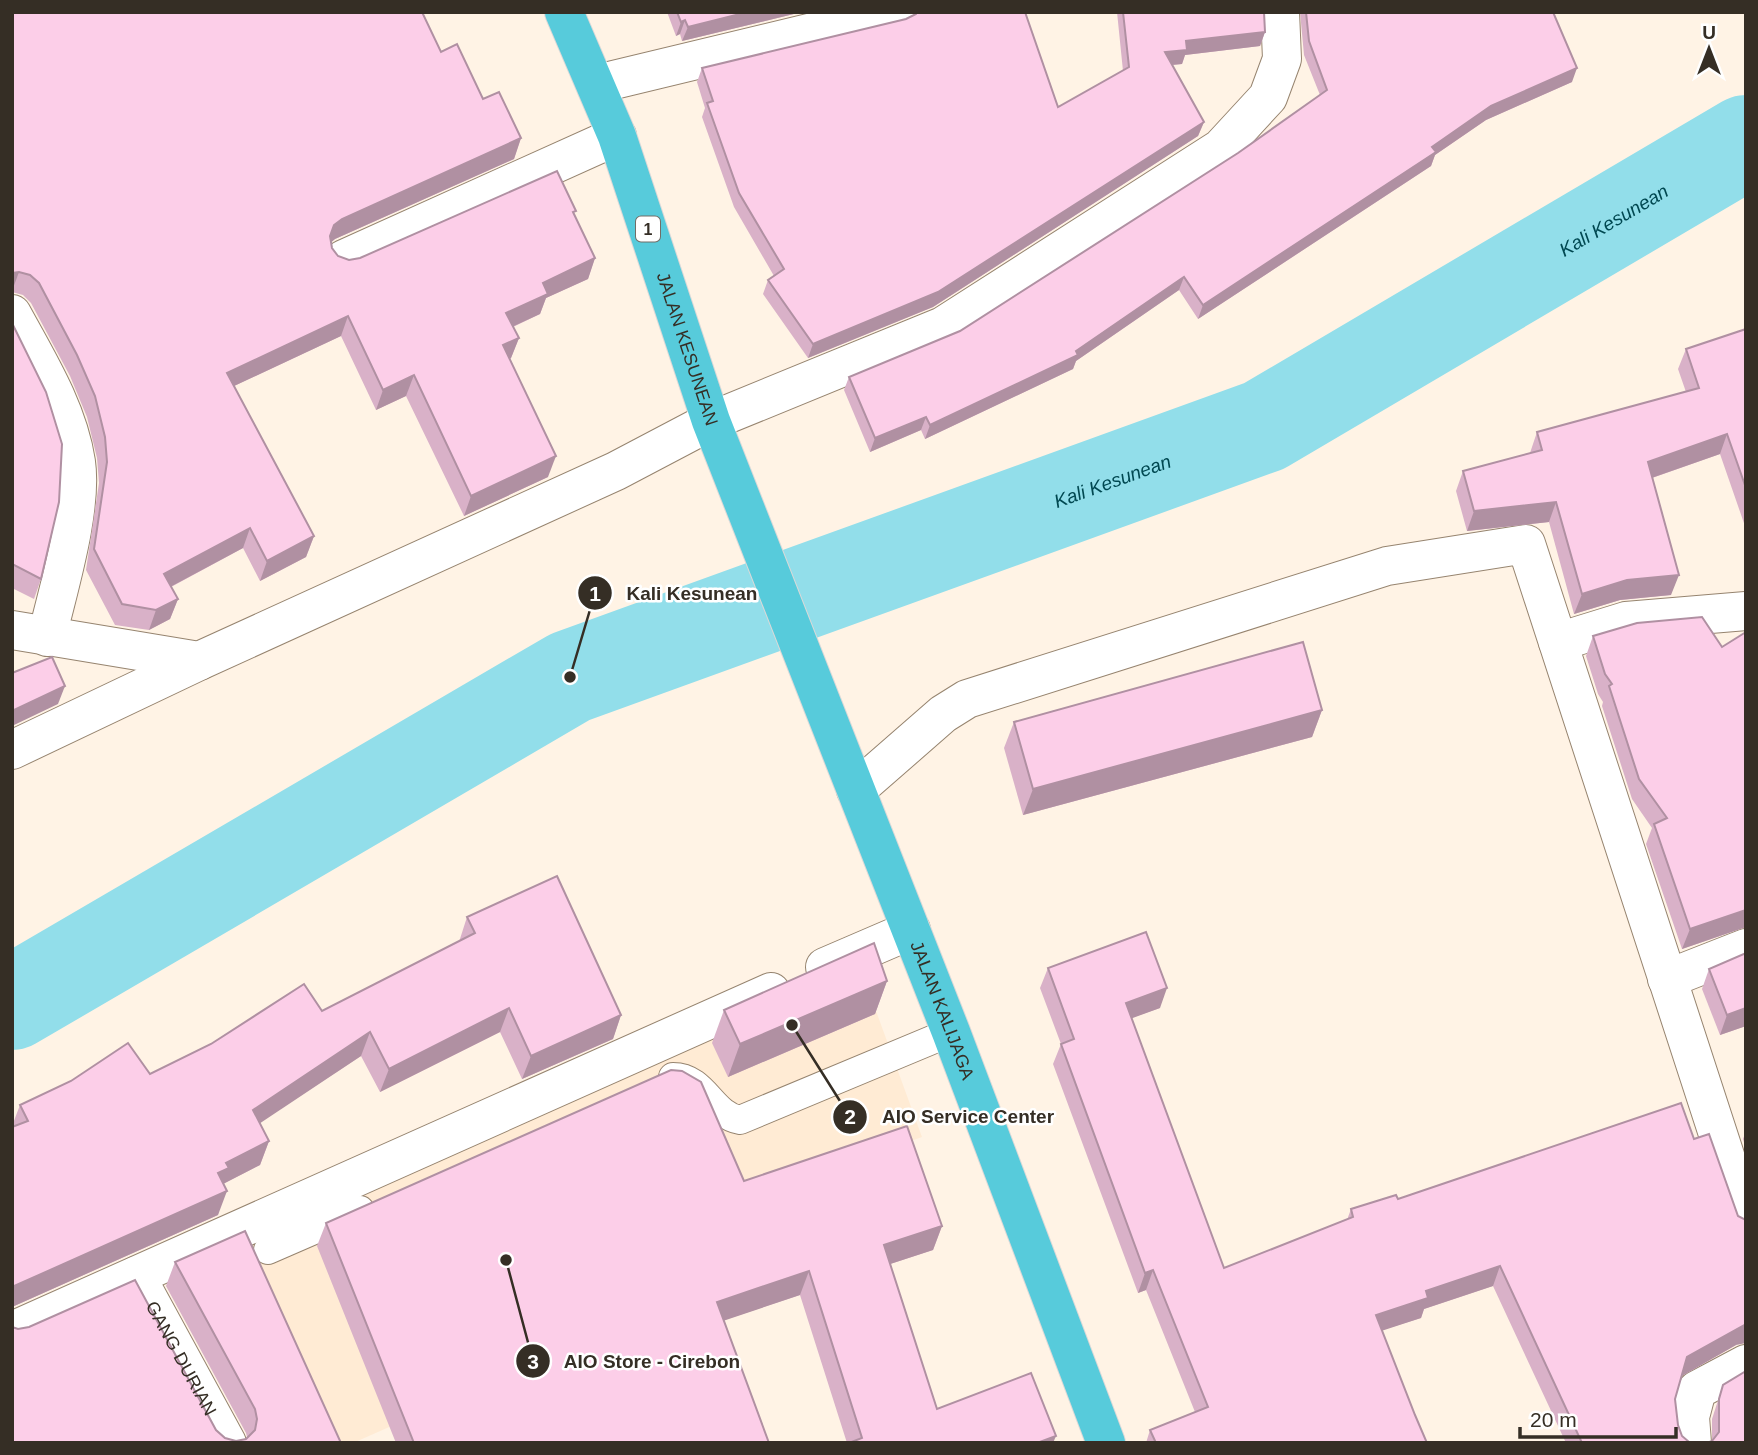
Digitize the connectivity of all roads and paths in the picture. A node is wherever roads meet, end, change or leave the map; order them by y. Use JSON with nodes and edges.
{"nodes":[{"id":1,"x":564,"y":12,"type":"edge"},
{"id":2,"x":897,"y":12,"type":"edge"},
{"id":3,"x":1280,"y":12,"type":"edge"},
{"id":4,"x":597,"y":84,"type":"junction"},
{"id":5,"x":617,"y":136,"type":"junction"},
{"id":6,"x":344,"y":259,"type":"edge"},
{"id":7,"x":12,"y":314,"type":"edge"},
{"id":8,"x":718,"y":435,"type":"junction"},
{"id":9,"x":1746,"y":611,"type":"edge"},
{"id":10,"x":29,"y":634,"type":"edge"},
{"id":11,"x":1558,"y":642,"type":"junction"},
{"id":12,"x":199,"y":661,"type":"junction"},
{"id":13,"x":12,"y":750,"type":"edge"},
{"id":14,"x":856,"y":790,"type":"junction"},
{"id":15,"x":911,"y":930,"type":"junction"},
{"id":16,"x":1746,"y":948,"type":"edge"},
{"id":17,"x":1667,"y":979,"type":"junction"},
{"id":18,"x":951,"y":1032,"type":"junction"},
{"id":19,"x":643,"y":1083,"type":"edge"},
{"id":20,"x":1733,"y":1138,"type":"edge"},
{"id":21,"x":381,"y":1200,"type":"edge"},
{"id":22,"x":1746,"y":1220,"type":"edge"},
{"id":23,"x":268,"y":1250,"type":"dead end"},
{"id":24,"x":136,"y":1276,"type":"junction"},
{"id":25,"x":12,"y":1331,"type":"edge"},
{"id":26,"x":1746,"y":1364,"type":"edge"},
{"id":27,"x":227,"y":1443,"type":"edge"},
{"id":28,"x":1106,"y":1443,"type":"edge"},
{"id":29,"x":1692,"y":1443,"type":"edge"}],
"edges":[{"from":1,"to":4,"type":"highway","name":"JALAN KESUNEAN","number":"1"},
{"from":2,"to":4,"type":"street"},
{"from":3,"to":8,"type":"street"},
{"from":4,"to":5,"type":"highway","name":"JALAN KESUNEAN","number":"1"},
{"from":5,"to":6,"type":"street"},
{"from":5,"to":8,"type":"highway","name":"JALAN KESUNEAN","number":"1"},
{"from":7,"to":10,"type":"street"},
{"from":8,"to":12,"type":"street"},
{"from":8,"to":14,"type":"highway","name":"JALAN KALIJAGA","number":"1"},
{"from":9,"to":11,"type":"street"},
{"from":10,"to":12,"type":"street"},
{"from":11,"to":14,"type":"street"},
{"from":11,"to":17,"type":"street"},
{"from":12,"to":13,"type":"street"},
{"from":14,"to":15,"type":"highway","name":"JALAN KALIJAGA","number":"1"},
{"from":15,"to":18,"type":"highway","name":"JALAN KALIJAGA","number":"1"},
{"from":15,"to":24,"type":"street"},
{"from":16,"to":17,"type":"street"},
{"from":17,"to":20,"type":"street"},
{"from":18,"to":19,"type":"lane"},
{"from":18,"to":28,"type":"highway","name":"JALAN KALIJAGA","number":"1"},
{"from":20,"to":22,"type":"street"},
{"from":21,"to":23,"type":"lane"},
{"from":24,"to":25,"type":"street"},
{"from":24,"to":27,"type":"street","name":"GANG DURIAN"},
{"from":26,"to":29,"type":"street"}]}
